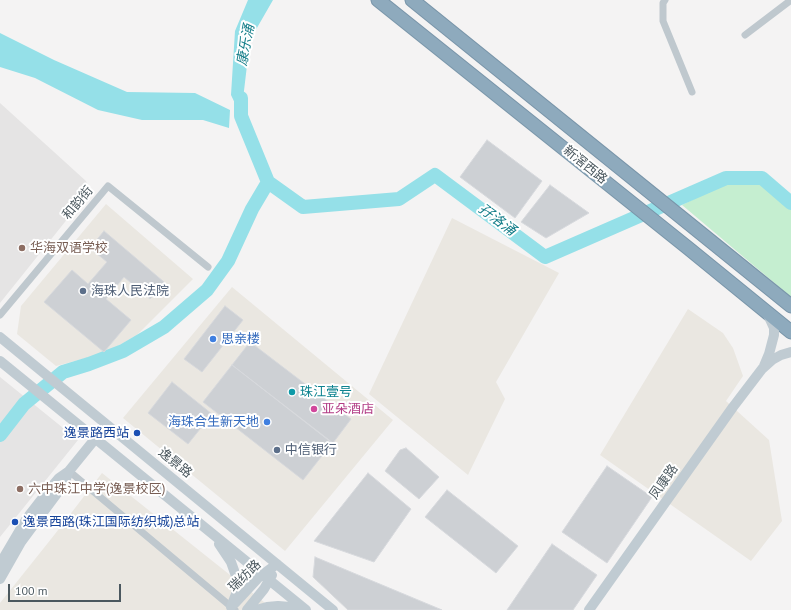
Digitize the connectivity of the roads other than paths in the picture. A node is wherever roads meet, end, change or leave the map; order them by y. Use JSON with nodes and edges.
{"nodes":[{"id":1,"x":378,"y":0,"type":"edge"},
{"id":2,"x":412,"y":0,"type":"edge"},
{"id":3,"x":665,"y":0,"type":"edge"},
{"id":4,"x":791,"y":0,"type":"edge"},
{"id":5,"x":746,"y":35,"type":"dead end"},
{"id":6,"x":692,"y":92,"type":"dead end"},
{"id":7,"x":208,"y":267,"type":"dead end"},
{"id":8,"x":791,"y":306,"type":"edge"},
{"id":9,"x":767,"y":312,"type":"junction"},
{"id":10,"x":0,"y":315,"type":"edge"},
{"id":11,"x":791,"y":332,"type":"edge"},
{"id":12,"x":0,"y":337,"type":"edge"},
{"id":13,"x":791,"y":352,"type":"edge"},
{"id":14,"x":0,"y":361,"type":"edge"},
{"id":15,"x":762,"y":370,"type":"junction"},
{"id":16,"x":96,"y":439,"type":"junction"},
{"id":17,"x":69,"y":471,"type":"junction"},
{"id":18,"x":216,"y":514,"type":"junction"},
{"id":19,"x":205,"y":528,"type":"junction"},
{"id":20,"x":0,"y":564,"type":"edge"},
{"id":21,"x":277,"y":564,"type":"junction"},
{"id":22,"x":266,"y":577,"type":"junction"},
{"id":23,"x":0,"y":579,"type":"edge"},
{"id":24,"x":232,"y":609,"type":"edge"},
{"id":25,"x":247,"y":610,"type":"edge"},
{"id":26,"x":256,"y":610,"type":"edge"},
{"id":27,"x":299,"y":610,"type":"edge"},
{"id":28,"x":306,"y":610,"type":"edge"},
{"id":29,"x":333,"y":610,"type":"edge"},
{"id":30,"x":589,"y":610,"type":"edge"}],
"edges":[{"from":1,"to":9,"type":"highway","name":"新滘西路"},
{"from":2,"to":8,"type":"highway","name":"新滘西路"},
{"from":3,"to":6,"type":"street"},
{"from":4,"to":5,"type":"street"},
{"from":7,"to":10,"type":"street","name":"和韵街"},
{"from":9,"to":11,"type":"highway","name":"新滘西路"},
{"from":9,"to":15,"type":"street"},
{"from":12,"to":18,"type":"street","name":"逸景路"},
{"from":13,"to":15,"type":"street"},
{"from":14,"to":16,"type":"street"},
{"from":15,"to":30,"type":"street","name":"凤康路"},
{"from":16,"to":17,"type":"street"},
{"from":16,"to":19,"type":"street"},
{"from":17,"to":20,"type":"street"},
{"from":17,"to":23,"type":"street"},
{"from":17,"to":24,"type":"street"},
{"from":18,"to":19,"type":"street"},
{"from":18,"to":21,"type":"street","name":"逸景路"},
{"from":19,"to":22,"type":"street"},
{"from":19,"to":24,"type":"street"},
{"from":21,"to":22,"type":"street","name":"瑞纺路"},
{"from":21,"to":29,"type":"street","name":"逸景路"},
{"from":22,"to":24,"type":"street","name":"瑞纺路"},
{"from":22,"to":25,"type":"street"},
{"from":22,"to":28,"type":"street"},
{"from":26,"to":27,"type":"street"}]}
